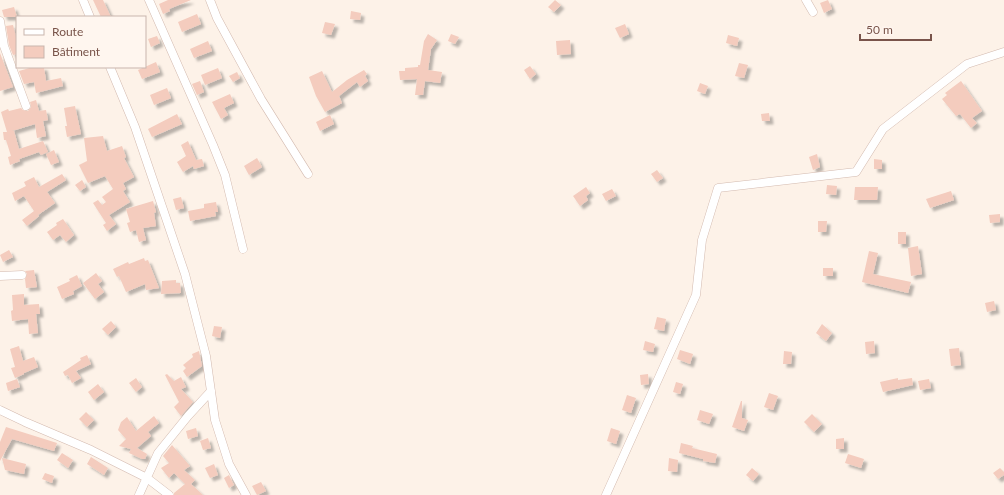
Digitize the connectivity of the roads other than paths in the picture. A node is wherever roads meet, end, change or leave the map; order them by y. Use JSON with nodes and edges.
{"nodes":[{"id":1,"x":83,"y":0,"type":"edge"},
{"id":2,"x":149,"y":0,"type":"edge"},
{"id":3,"x":210,"y":0,"type":"edge"},
{"id":4,"x":806,"y":0,"type":"edge"},
{"id":5,"x":813,"y":12,"type":"dead end"},
{"id":6,"x":90,"y":16,"type":"edge"},
{"id":7,"x":0,"y":21,"type":"edge"},
{"id":8,"x":1004,"y":52,"type":"edge"},
{"id":9,"x":110,"y":68,"type":"edge"},
{"id":10,"x":26,"y":106,"type":"dead end"},
{"id":11,"x":308,"y":174,"type":"dead end"},
{"id":12,"x":243,"y":249,"type":"dead end"},
{"id":13,"x":22,"y":275,"type":"dead end"},
{"id":14,"x":0,"y":276,"type":"edge"},
{"id":15,"x":211,"y":391,"type":"junction"},
{"id":16,"x":0,"y":410,"type":"edge"},
{"id":17,"x":147,"y":478,"type":"junction"},
{"id":18,"x":139,"y":495,"type":"edge"},
{"id":19,"x":169,"y":495,"type":"edge"},
{"id":20,"x":246,"y":495,"type":"edge"},
{"id":21,"x":606,"y":495,"type":"edge"}],
"edges":[{"from":1,"to":6,"type":"street"},
{"from":2,"to":12,"type":"street"},
{"from":3,"to":11,"type":"street"},
{"from":4,"to":5,"type":"street"},
{"from":7,"to":10,"type":"street"},
{"from":8,"to":21,"type":"street"},
{"from":9,"to":15,"type":"street"},
{"from":13,"to":14,"type":"street"},
{"from":15,"to":17,"type":"street"},
{"from":15,"to":20,"type":"street"},
{"from":16,"to":17,"type":"street"},
{"from":17,"to":18,"type":"street"},
{"from":17,"to":19,"type":"street"}]}
